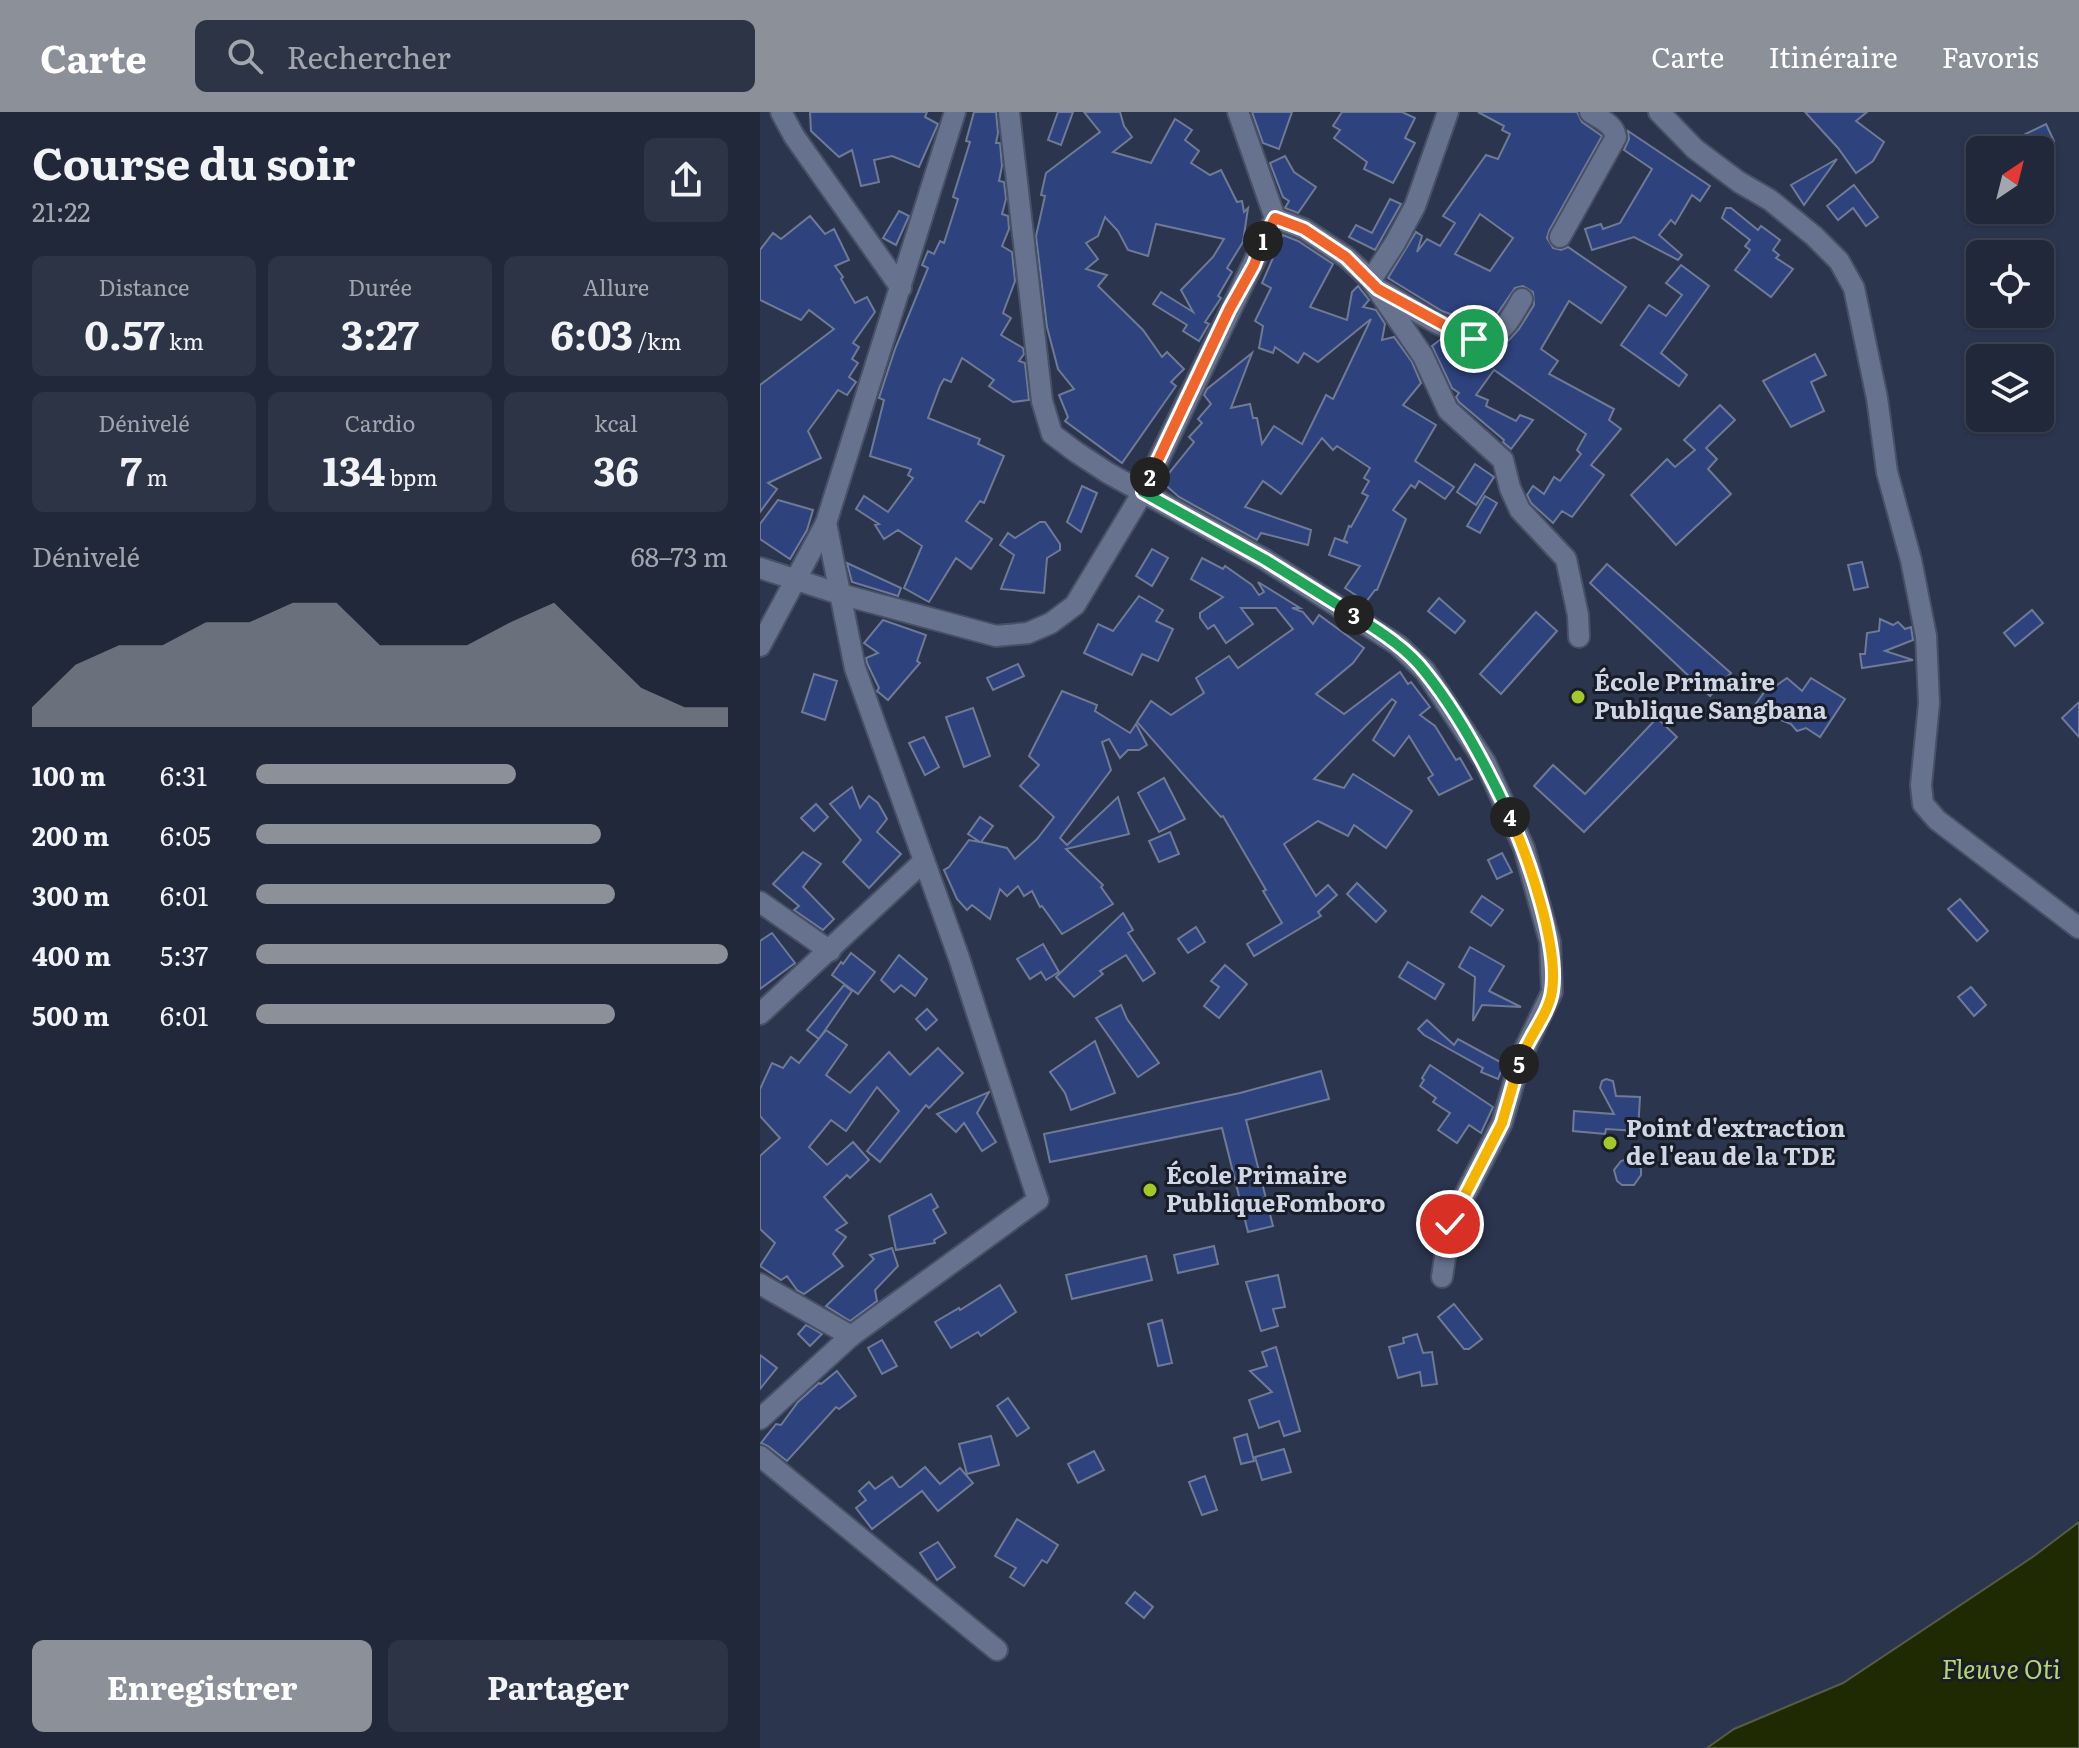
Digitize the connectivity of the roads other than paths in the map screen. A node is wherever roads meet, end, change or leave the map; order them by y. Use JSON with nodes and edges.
{"nodes":[{"id":1,"x":781,"y":112,"type":"edge"},
{"id":2,"x":955,"y":112,"type":"edge"},
{"id":3,"x":1009,"y":112,"type":"edge"},
{"id":4,"x":1238,"y":112,"type":"edge"},
{"id":5,"x":1448,"y":112,"type":"edge"},
{"id":6,"x":1590,"y":112,"type":"edge"},
{"id":7,"x":1659,"y":112,"type":"edge"},
{"id":8,"x":1275,"y":218,"type":"junction"},
{"id":9,"x":1560,"y":237,"type":"dead end"},
{"id":10,"x":1374,"y":284,"type":"junction"},
{"id":11,"x":901,"y":288,"type":"junction"},
{"id":12,"x":1522,"y":299,"type":"dead end"},
{"id":13,"x":1143,"y":492,"type":"junction"},
{"id":14,"x":826,"y":523,"type":"junction"},
{"id":15,"x":760,"y":568,"type":"edge"},
{"id":16,"x":795,"y":581,"type":"junction"},
{"id":17,"x":840,"y":594,"type":"junction"},
{"id":18,"x":1579,"y":637,"type":"dead end"},
{"id":19,"x":760,"y":646,"type":"edge"},
{"id":20,"x":924,"y":861,"type":"junction"},
{"id":21,"x":760,"y":902,"type":"edge"},
{"id":22,"x":2079,"y":928,"type":"edge"},
{"id":23,"x":830,"y":951,"type":"junction"},
{"id":24,"x":760,"y":1014,"type":"edge"},
{"id":25,"x":1442,"y":1277,"type":"dead end"},
{"id":26,"x":760,"y":1284,"type":"edge"},
{"id":27,"x":851,"y":1336,"type":"junction"},
{"id":28,"x":760,"y":1419,"type":"edge"},
{"id":29,"x":760,"y":1456,"type":"edge"},
{"id":30,"x":997,"y":1650,"type":"dead end"}],
"edges":[{"from":1,"to":11,"type":"street"},
{"from":2,"to":11,"type":"street"},
{"from":3,"to":13,"type":"street"},
{"from":4,"to":8,"type":"street"},
{"from":5,"to":10,"type":"street"},
{"from":6,"to":9,"type":"street"},
{"from":7,"to":22,"type":"street"},
{"from":8,"to":10,"type":"street"},
{"from":8,"to":13,"type":"street"},
{"from":10,"to":12,"type":"street"},
{"from":10,"to":18,"type":"street"},
{"from":11,"to":14,"type":"street"},
{"from":13,"to":17,"type":"street"},
{"from":13,"to":25,"type":"street"},
{"from":14,"to":16,"type":"street"},
{"from":14,"to":17,"type":"street"},
{"from":15,"to":16,"type":"street"},
{"from":16,"to":17,"type":"street"},
{"from":16,"to":19,"type":"street"},
{"from":17,"to":20,"type":"street"},
{"from":20,"to":23,"type":"street"},
{"from":20,"to":27,"type":"street"},
{"from":21,"to":23,"type":"street"},
{"from":23,"to":24,"type":"street"},
{"from":26,"to":27,"type":"street"},
{"from":27,"to":28,"type":"street"},
{"from":29,"to":30,"type":"street"}]}
